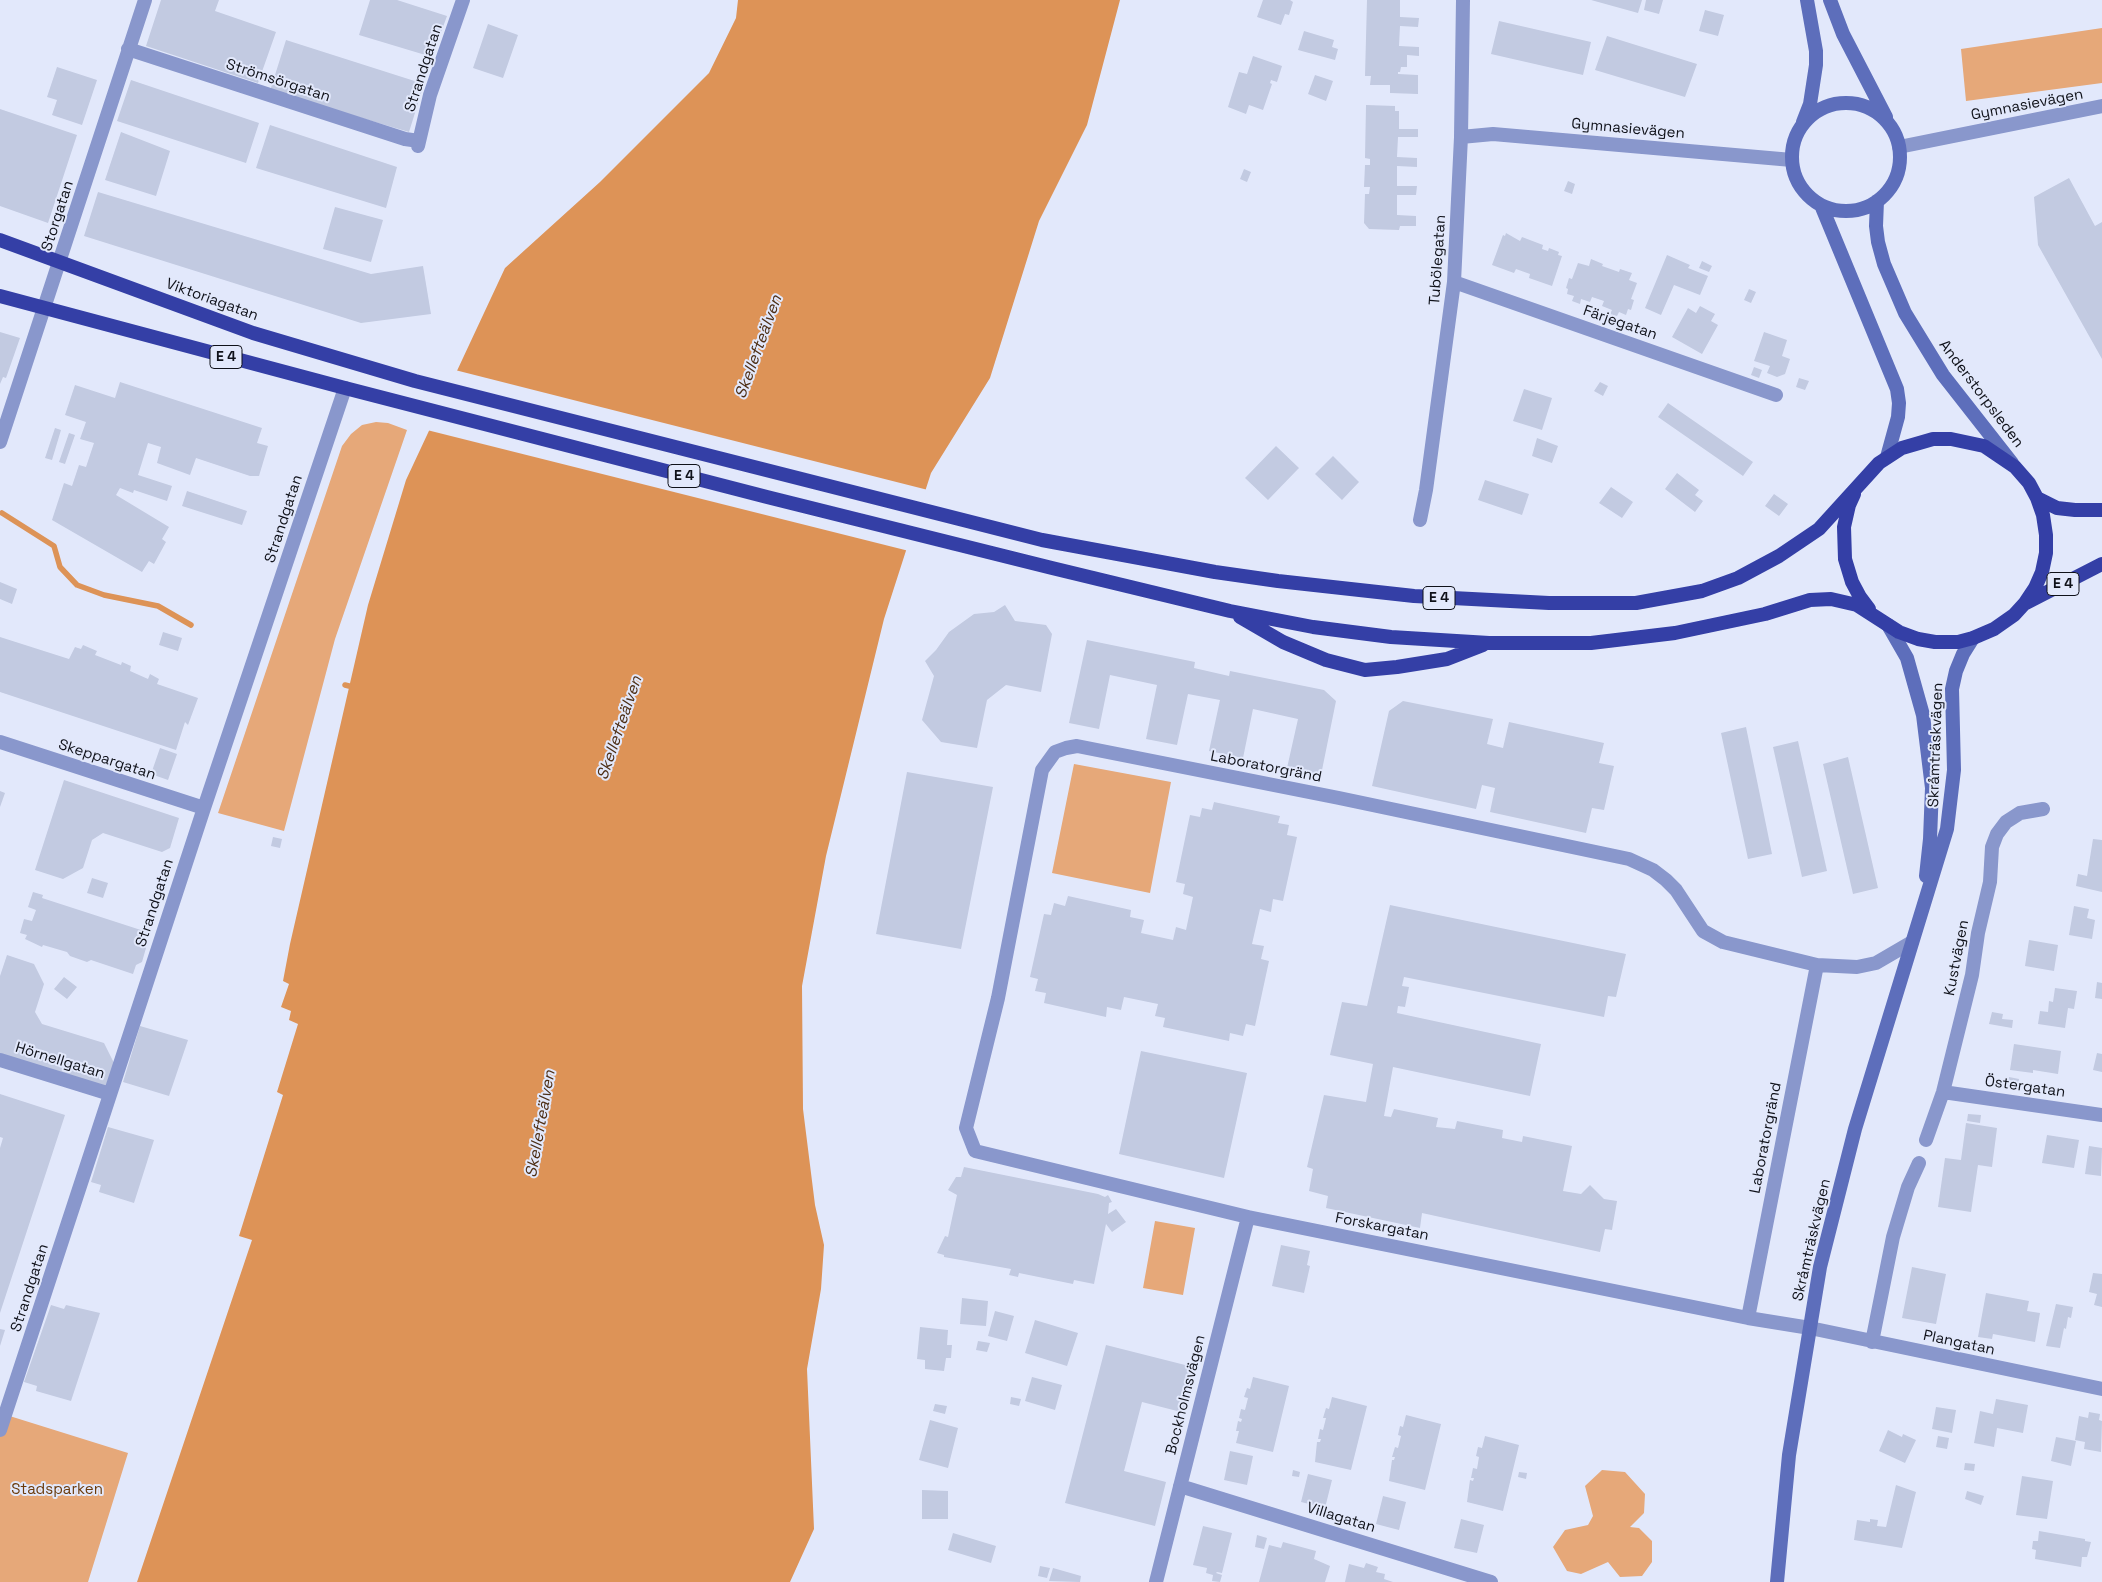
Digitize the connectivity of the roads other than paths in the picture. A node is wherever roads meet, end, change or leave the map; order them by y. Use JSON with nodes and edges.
{"nodes":[{"id":1,"x":145,"y":0,"type":"edge"},
{"id":2,"x":463,"y":0,"type":"edge"},
{"id":3,"x":1463,"y":0,"type":"edge"},
{"id":4,"x":1807,"y":0,"type":"edge"},
{"id":5,"x":1830,"y":0,"type":"edge"},
{"id":6,"x":128,"y":49,"type":"junction"},
{"id":7,"x":2102,"y":106,"type":"edge"},
{"id":8,"x":1798,"y":131,"type":"junction"},
{"id":9,"x":1895,"y":133,"type":"junction"},
{"id":10,"x":1461,"y":137,"type":"junction"},
{"id":11,"x":419,"y":144,"type":"joint"},
{"id":12,"x":1899,"y":147,"type":"junction"},
{"id":13,"x":1792,"y":160,"type":"junction"},
{"id":14,"x":1877,"y":201,"type":"junction"},
{"id":15,"x":1821,"y":205,"type":"junction"},
{"id":16,"x":0,"y":240,"type":"edge"},
{"id":17,"x":60,"y":261,"type":"junction"},
{"id":18,"x":1454,"y":282,"type":"junction"},
{"id":19,"x":0,"y":296,"type":"edge"},
{"id":20,"x":45,"y":309,"type":"junction"},
{"id":21,"x":345,"y":388,"type":"junction"},
{"id":22,"x":1776,"y":395,"type":"dead end"},
{"id":23,"x":0,"y":442,"type":"edge"},
{"id":24,"x":1887,"y":457,"type":"junction"},
{"id":25,"x":1874,"y":467,"type":"junction"},
{"id":26,"x":2015,"y":467,"type":"junction"},
{"id":27,"x":2037,"y":498,"type":"junction"},
{"id":28,"x":2102,"y":510,"type":"edge"},
{"id":29,"x":1420,"y":520,"type":"dead end"},
{"id":30,"x":2102,"y":564,"type":"edge"},
{"id":31,"x":2025,"y":604,"type":"junction"},
{"id":32,"x":1230,"y":611,"type":"junction"},
{"id":33,"x":1885,"y":623,"type":"junction"},
{"id":34,"x":1973,"y":638,"type":"junction"},
{"id":35,"x":1489,"y":643,"type":"junction"},
{"id":36,"x":0,"y":742,"type":"edge"},
{"id":37,"x":204,"y":808,"type":"junction"},
{"id":38,"x":2043,"y":809,"type":"dead end"},
{"id":39,"x":1921,"y":913,"type":"junction"},
{"id":40,"x":1912,"y":942,"type":"junction"},
{"id":41,"x":1817,"y":965,"type":"junction"},
{"id":42,"x":0,"y":1060,"type":"edge"},
{"id":43,"x":1943,"y":1092,"type":"junction"},
{"id":44,"x":110,"y":1094,"type":"junction"},
{"id":45,"x":2102,"y":1115,"type":"edge"},
{"id":46,"x":966,"y":1128,"type":"joint"},
{"id":47,"x":1926,"y":1140,"type":"dead end"},
{"id":48,"x":1919,"y":1163,"type":"dead end"},
{"id":49,"x":1248,"y":1217,"type":"junction"},
{"id":50,"x":1748,"y":1318,"type":"junction"},
{"id":51,"x":1810,"y":1328,"type":"junction"},
{"id":52,"x":1872,"y":1342,"type":"junction"},
{"id":53,"x":2102,"y":1389,"type":"edge"},
{"id":54,"x":0,"y":1430,"type":"edge"},
{"id":55,"x":1180,"y":1486,"type":"junction"},
{"id":56,"x":1156,"y":1582,"type":"edge"},
{"id":57,"x":1491,"y":1582,"type":"edge"},
{"id":58,"x":1777,"y":1582,"type":"edge"}],
"edges":[{"from":1,"to":6,"type":"street","name":"Storgatan"},
{"from":2,"to":11,"type":"street","name":"Strandgatan"},
{"from":3,"to":10,"type":"street","name":"Tubölegatan"},
{"from":4,"to":8,"type":"main road"},
{"from":5,"to":9,"type":"main road"},
{"from":6,"to":11,"type":"street","name":"Strömsörgatan"},
{"from":6,"to":17,"type":"street","name":"Storgatan"},
{"from":7,"to":12,"type":"street","name":"Gymnasievägen"},
{"from":8,"to":9,"type":"main road"},
{"from":8,"to":13,"type":"main road"},
{"from":9,"to":12,"type":"main road"},
{"from":10,"to":13,"type":"street","name":"Gymnasievägen"},
{"from":10,"to":18,"type":"street","name":"Tubölegatan"},
{"from":12,"to":14,"type":"main road"},
{"from":13,"to":15,"type":"main road"},
{"from":14,"to":15,"type":"main road"},
{"from":14,"to":26,"type":"main road","name":"Anderstorpsleden"},
{"from":15,"to":24,"type":"main road"},
{"from":16,"to":17,"type":"highway","name":"Viktoriagatan","number":"E 4"},
{"from":17,"to":20,"type":"street","name":"Storgatan"},
{"from":17,"to":25,"type":"highway","name":"Viktoriagatan","number":"E 4"},
{"from":18,"to":22,"type":"street","name":"Färjegatan"},
{"from":18,"to":29,"type":"street","name":"Tubölegatan"},
{"from":19,"to":20,"type":"highway","number":"E 4"},
{"from":20,"to":21,"type":"highway","number":"E 4"},
{"from":20,"to":23,"type":"street","name":"Storgatan"},
{"from":21,"to":32,"type":"highway","number":"E 4"},
{"from":21,"to":37,"type":"street","name":"Strandgatan"},
{"from":24,"to":25,"type":"highway"},
{"from":24,"to":26,"type":"highway"},
{"from":25,"to":33,"type":"highway"},
{"from":26,"to":27,"type":"highway"},
{"from":27,"to":28,"type":"highway"},
{"from":27,"to":31,"type":"highway"},
{"from":30,"to":31,"type":"highway","number":"E 4"},
{"from":31,"to":34,"type":"highway"},
{"from":32,"to":35,"type":"highway","number":"E 4"},
{"from":32,"to":35,"type":"highway"},
{"from":33,"to":34,"type":"highway"},
{"from":33,"to":35,"type":"highway","number":"E 4"},
{"from":33,"to":39,"type":"main road","name":"Skråmträskvägen"},
{"from":34,"to":39,"type":"main road","name":"Skråmträskvägen"},
{"from":36,"to":37,"type":"street","name":"Skeppargatan"},
{"from":37,"to":44,"type":"street","name":"Strandgatan"},
{"from":38,"to":43,"type":"street","name":"Kustvägen"},
{"from":39,"to":40,"type":"main road","name":"Skråmträskvägen"},
{"from":40,"to":41,"type":"street","name":"Laboratorgränd"},
{"from":40,"to":51,"type":"main road","name":"Skråmträskvägen"},
{"from":41,"to":46,"type":"street","name":"Laboratorgränd"},
{"from":41,"to":50,"type":"street","name":"Laboratorgränd"},
{"from":42,"to":44,"type":"street","name":"Hörnellgatan"},
{"from":43,"to":45,"type":"street","name":"Östergatan"},
{"from":43,"to":47,"type":"street","name":"Kustvägen"},
{"from":44,"to":54,"type":"street","name":"Strandgatan"},
{"from":46,"to":49,"type":"street","name":"Forskargatan"},
{"from":48,"to":52,"type":"street"},
{"from":49,"to":50,"type":"street","name":"Forskargatan"},
{"from":49,"to":55,"type":"street","name":"Bockholmsvägen"},
{"from":50,"to":51,"type":"street","name":"Forskargatan"},
{"from":51,"to":52,"type":"street","name":"Plangatan"},
{"from":51,"to":58,"type":"main road","name":"Skråmträskvägen"},
{"from":52,"to":53,"type":"street","name":"Plangatan"},
{"from":55,"to":56,"type":"street","name":"Bockholmsvägen"},
{"from":55,"to":57,"type":"street","name":"Villagatan"}]}
